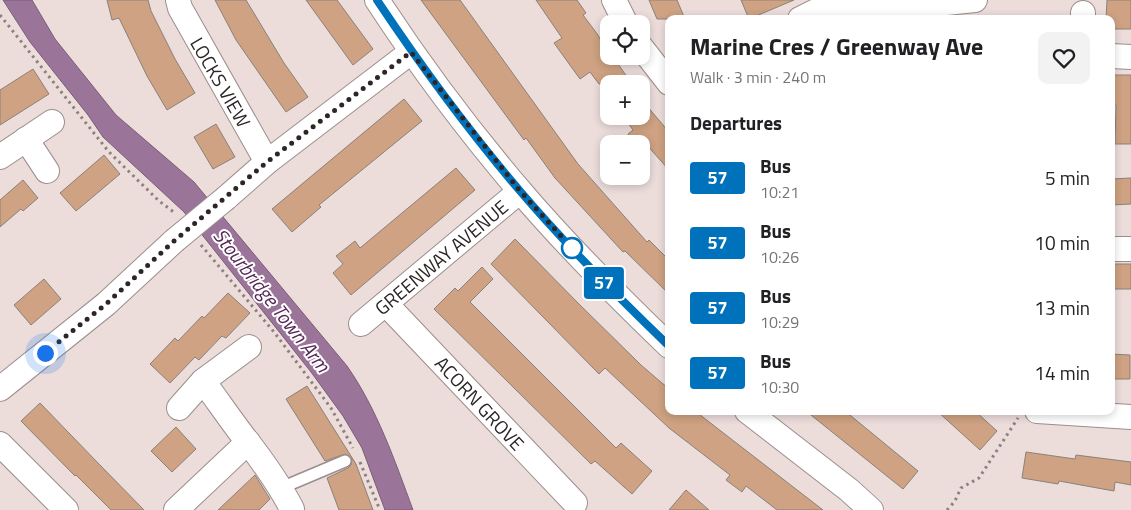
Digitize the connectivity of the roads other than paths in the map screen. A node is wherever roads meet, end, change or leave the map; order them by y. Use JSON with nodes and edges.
{"nodes":[{"id":1,"x":178,"y":0,"type":"edge"},
{"id":2,"x":377,"y":0,"type":"edge"},
{"id":3,"x":614,"y":0,"type":"edge"},
{"id":4,"x":975,"y":0,"type":"edge"},
{"id":5,"x":809,"y":10,"type":"edge"},
{"id":6,"x":888,"y":14,"type":"edge"},
{"id":7,"x":622,"y":15,"type":"edge"},
{"id":8,"x":411,"y":52,"type":"junction"},
{"id":9,"x":1115,"y":56,"type":"edge"},
{"id":10,"x":1131,"y":57,"type":"edge"},
{"id":11,"x":650,"y":59,"type":"edge"},
{"id":12,"x":665,"y":78,"type":"edge"},
{"id":13,"x":52,"y":122,"type":"dead end"},
{"id":14,"x":26,"y":139,"type":"junction"},
{"id":15,"x":0,"y":157,"type":"edge"},
{"id":16,"x":267,"y":162,"type":"junction"},
{"id":17,"x":47,"y":171,"type":"dead end"},
{"id":18,"x":520,"y":191,"type":"junction"},
{"id":19,"x":1115,"y":249,"type":"edge"},
{"id":20,"x":1131,"y":249,"type":"edge"},
{"id":21,"x":386,"y":304,"type":"junction"},
{"id":22,"x":361,"y":324,"type":"dead end"},
{"id":23,"x":665,"y":342,"type":"edge"},
{"id":24,"x":249,"y":346,"type":"dead end"},
{"id":25,"x":203,"y":381,"type":"junction"},
{"id":26,"x":0,"y":389,"type":"edge"},
{"id":27,"x":179,"y":408,"type":"dead end"},
{"id":28,"x":752,"y":415,"type":"edge"},
{"id":29,"x":1100,"y":415,"type":"edge"},
{"id":30,"x":1131,"y":417,"type":"edge"},
{"id":31,"x":248,"y":442,"type":"junction"},
{"id":32,"x":0,"y":444,"type":"edge"},
{"id":33,"x":345,"y":461,"type":"dead end"},
{"id":34,"x":287,"y":499,"type":"edge"},
{"id":35,"x":575,"y":503,"type":"dead end"},
{"id":36,"x":66,"y":510,"type":"edge"},
{"id":37,"x":176,"y":510,"type":"edge"},
{"id":38,"x":871,"y":510,"type":"edge"}],
"edges":[{"from":1,"to":16,"type":"street","name":"LOCKS VIEW"},
{"from":2,"to":8,"type":"street"},
{"from":3,"to":7,"type":"street"},
{"from":4,"to":6,"type":"street"},
{"from":5,"to":6,"type":"street"},
{"from":8,"to":16,"type":"street"},
{"from":8,"to":18,"type":"street"},
{"from":9,"to":10,"type":"street"},
{"from":11,"to":12,"type":"street"},
{"from":13,"to":14,"type":"street"},
{"from":14,"to":15,"type":"street"},
{"from":14,"to":17,"type":"street"},
{"from":16,"to":26,"type":"street","bridge":true},
{"from":18,"to":21,"type":"street","name":"GREENWAY AVENUE"},
{"from":18,"to":23,"type":"street"},
{"from":19,"to":20,"type":"street"},
{"from":21,"to":22,"type":"street","name":"GREENWAY AVENUE"},
{"from":21,"to":35,"type":"street","name":"ACORN GROVE"},
{"from":24,"to":25,"type":"street"},
{"from":25,"to":27,"type":"street"},
{"from":25,"to":31,"type":"street"},
{"from":28,"to":38,"type":"street"},
{"from":29,"to":30,"type":"street"},
{"from":31,"to":34,"type":"street"},
{"from":31,"to":37,"type":"street"},
{"from":32,"to":36,"type":"street"},
{"from":33,"to":34,"type":"lane"}]}
